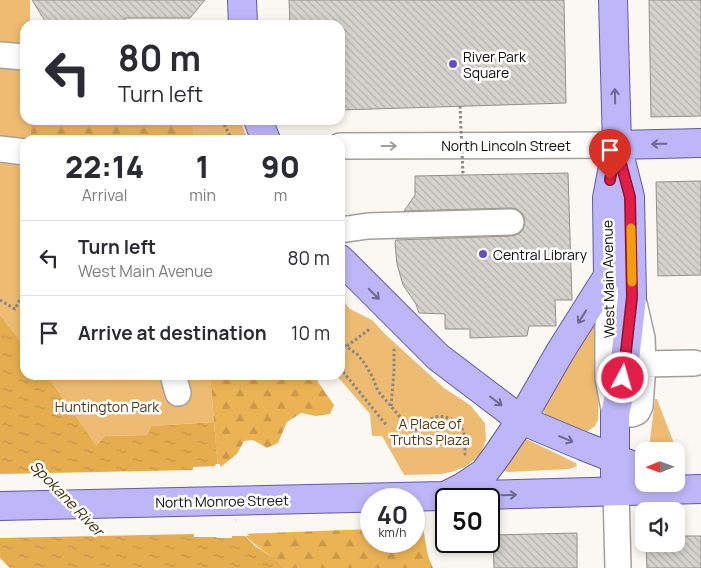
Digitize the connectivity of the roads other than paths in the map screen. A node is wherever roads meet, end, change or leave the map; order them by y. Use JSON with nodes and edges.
{"nodes":[{"id":1,"x":242,"y":0,"type":"edge"},
{"id":2,"x":613,"y":0,"type":"edge"},
{"id":3,"x":243,"y":20,"type":"edge"},
{"id":4,"x":0,"y":55,"type":"edge"},
{"id":5,"x":20,"y":57,"type":"edge"},
{"id":6,"x":701,"y":143,"type":"edge"},
{"id":7,"x":616,"y":145,"type":"junction"},
{"id":8,"x":345,"y":146,"type":"edge"},
{"id":9,"x":0,"y":149,"type":"edge"},
{"id":10,"x":20,"y":151,"type":"edge"},
{"id":11,"x":511,"y":222,"type":"dead end"},
{"id":12,"x":345,"y":229,"type":"edge"},
{"id":13,"x":345,"y":264,"type":"edge"},
{"id":14,"x":608,"y":276,"type":"junction"},
{"id":15,"x":632,"y":297,"type":"junction"},
{"id":16,"x":694,"y":363,"type":"dead end"},
{"id":17,"x":643,"y":364,"type":"junction"},
{"id":18,"x":615,"y":414,"type":"junction"},
{"id":19,"x":521,"y":420,"type":"junction"},
{"id":20,"x":615,"y":459,"type":"junction"},
{"id":21,"x":635,"y":467,"type":"edge"},
{"id":22,"x":461,"y":488,"type":"edge"},
{"id":23,"x":692,"y":489,"type":"edge"},
{"id":24,"x":616,"y":491,"type":"junction"},
{"id":25,"x":500,"y":494,"type":"edge"},
{"id":26,"x":435,"y":496,"type":"edge"},
{"id":27,"x":0,"y":506,"type":"edge"},
{"id":28,"x":618,"y":568,"type":"edge"}],
"edges":[{"from":1,"to":3,"type":"main road"},
{"from":7,"to":2,"type":"main road","name":"West Main Avenue","one_way":true},
{"from":4,"to":5,"type":"street"},
{"from":6,"to":7,"type":"main road","name":"North Lincoln Street","one_way":true},
{"from":8,"to":7,"type":"street","name":"North Lincoln Street","one_way":true},
{"from":7,"to":14,"type":"main road","name":"West Main Avenue"},
{"from":7,"to":15,"type":"main road","name":"West Main Avenue"},
{"from":9,"to":10,"type":"street"},
{"from":11,"to":12,"type":"street"},
{"from":13,"to":19,"type":"main road","one_way":true},
{"from":14,"to":18,"type":"street","name":"West Main Avenue"},
{"from":14,"to":19,"type":"main road","name":"North Monroe Street","one_way":true},
{"from":15,"to":17,"type":"street"},
{"from":15,"to":18,"type":"main road","name":"West Main Avenue"},
{"from":16,"to":17,"type":"street"},
{"from":17,"to":18,"type":"street"},
{"from":18,"to":20,"type":"main road","name":"West Main Avenue"},
{"from":19,"to":20,"type":"main road","one_way":true},
{"from":19,"to":22,"type":"main road","name":"North Monroe Street"},
{"from":20,"to":21,"type":"main road"},
{"from":20,"to":24,"type":"main road","name":"West Main Avenue"},
{"from":23,"to":24,"type":"main road","name":"North Monroe Street"},
{"from":25,"to":24,"type":"main road","name":"North Monroe Street","one_way":true},
{"from":24,"to":28,"type":"street","name":"West Main Avenue"},
{"from":26,"to":27,"type":"main road","name":"North Monroe Street"}]}
